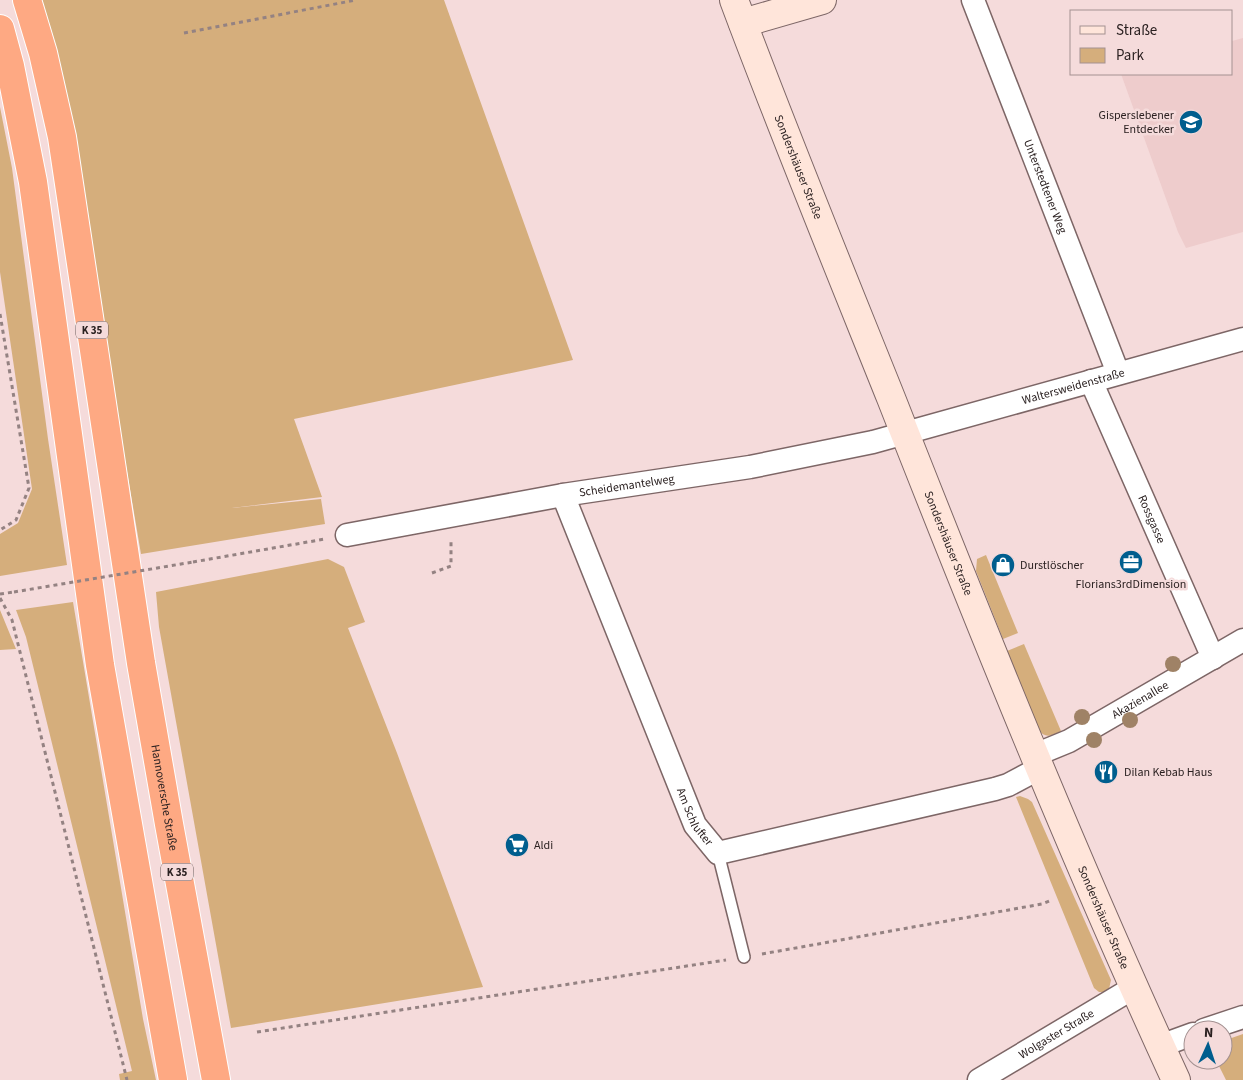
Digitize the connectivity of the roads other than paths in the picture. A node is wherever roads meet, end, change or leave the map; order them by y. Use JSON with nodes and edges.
{"nodes":[{"id":1,"x":27,"y":0,"type":"edge"},
{"id":2,"x":822,"y":0,"type":"edge"},
{"id":3,"x":974,"y":0,"type":"edge"},
{"id":4,"x":738,"y":12,"type":"edge"},
{"id":5,"x":0,"y":29,"type":"edge"},
{"id":6,"x":1243,"y":338,"type":"edge"},
{"id":7,"x":1118,"y":373,"type":"junction"},
{"id":8,"x":1091,"y":381,"type":"junction"},
{"id":9,"x":905,"y":434,"type":"junction"},
{"id":10,"x":563,"y":495,"type":"junction"},
{"id":11,"x":347,"y":535,"type":"road end"},
{"id":12,"x":1243,"y":640,"type":"edge"},
{"id":13,"x":1213,"y":658,"type":"junction"},
{"id":14,"x":1037,"y":762,"type":"junction"},
{"id":15,"x":718,"y":853,"type":"junction"},
{"id":16,"x":744,"y":957,"type":"road end"},
{"id":17,"x":1133,"y":988,"type":"junction"},
{"id":18,"x":1183,"y":1038,"type":"edge"},
{"id":19,"x":1160,"y":1046,"type":"junction"},
{"id":20,"x":173,"y":1080,"type":"edge"},
{"id":21,"x":216,"y":1080,"type":"edge"},
{"id":22,"x":979,"y":1080,"type":"edge"},
{"id":23,"x":1176,"y":1080,"type":"edge"}],
"edges":[{"from":1,"to":21,"type":"highway","name":"Hannoversche Straße","number":"K 35"},
{"from":2,"to":4,"type":"street"},
{"from":3,"to":7,"type":"street","name":"Unterstedtener Weg"},
{"from":4,"to":9,"type":"street","name":"Sondershäuser Straße"},
{"from":5,"to":20,"type":"highway"},
{"from":6,"to":7,"type":"street","name":"Waltersweidenstraße"},
{"from":7,"to":8,"type":"street","name":"Waltersweidenstraße"},
{"from":8,"to":9,"type":"street","name":"Waltersweidenstraße"},
{"from":8,"to":13,"type":"street","name":"Rossgasse"},
{"from":9,"to":10,"type":"street","name":"Scheidemantelweg"},
{"from":9,"to":14,"type":"street","name":"Sondershäuser Straße"},
{"from":10,"to":11,"type":"street","name":"Scheidemantelweg"},
{"from":10,"to":15,"type":"street","name":"Am Schlufter"},
{"from":12,"to":13,"type":"street","name":"Akazienallee"},
{"from":13,"to":14,"type":"street","name":"Akazienallee"},
{"from":14,"to":15,"type":"street","name":"Am Schlufter"},
{"from":14,"to":17,"type":"street","name":"Sondershäuser Straße"},
{"from":15,"to":16,"type":"lane"},
{"from":17,"to":19,"type":"street","name":"Sondershäuser Straße"},
{"from":17,"to":22,"type":"street","name":"Wolgaster Straße"},
{"from":18,"to":19,"type":"street"},
{"from":19,"to":23,"type":"street","name":"Sondershäuser Straße"}]}
